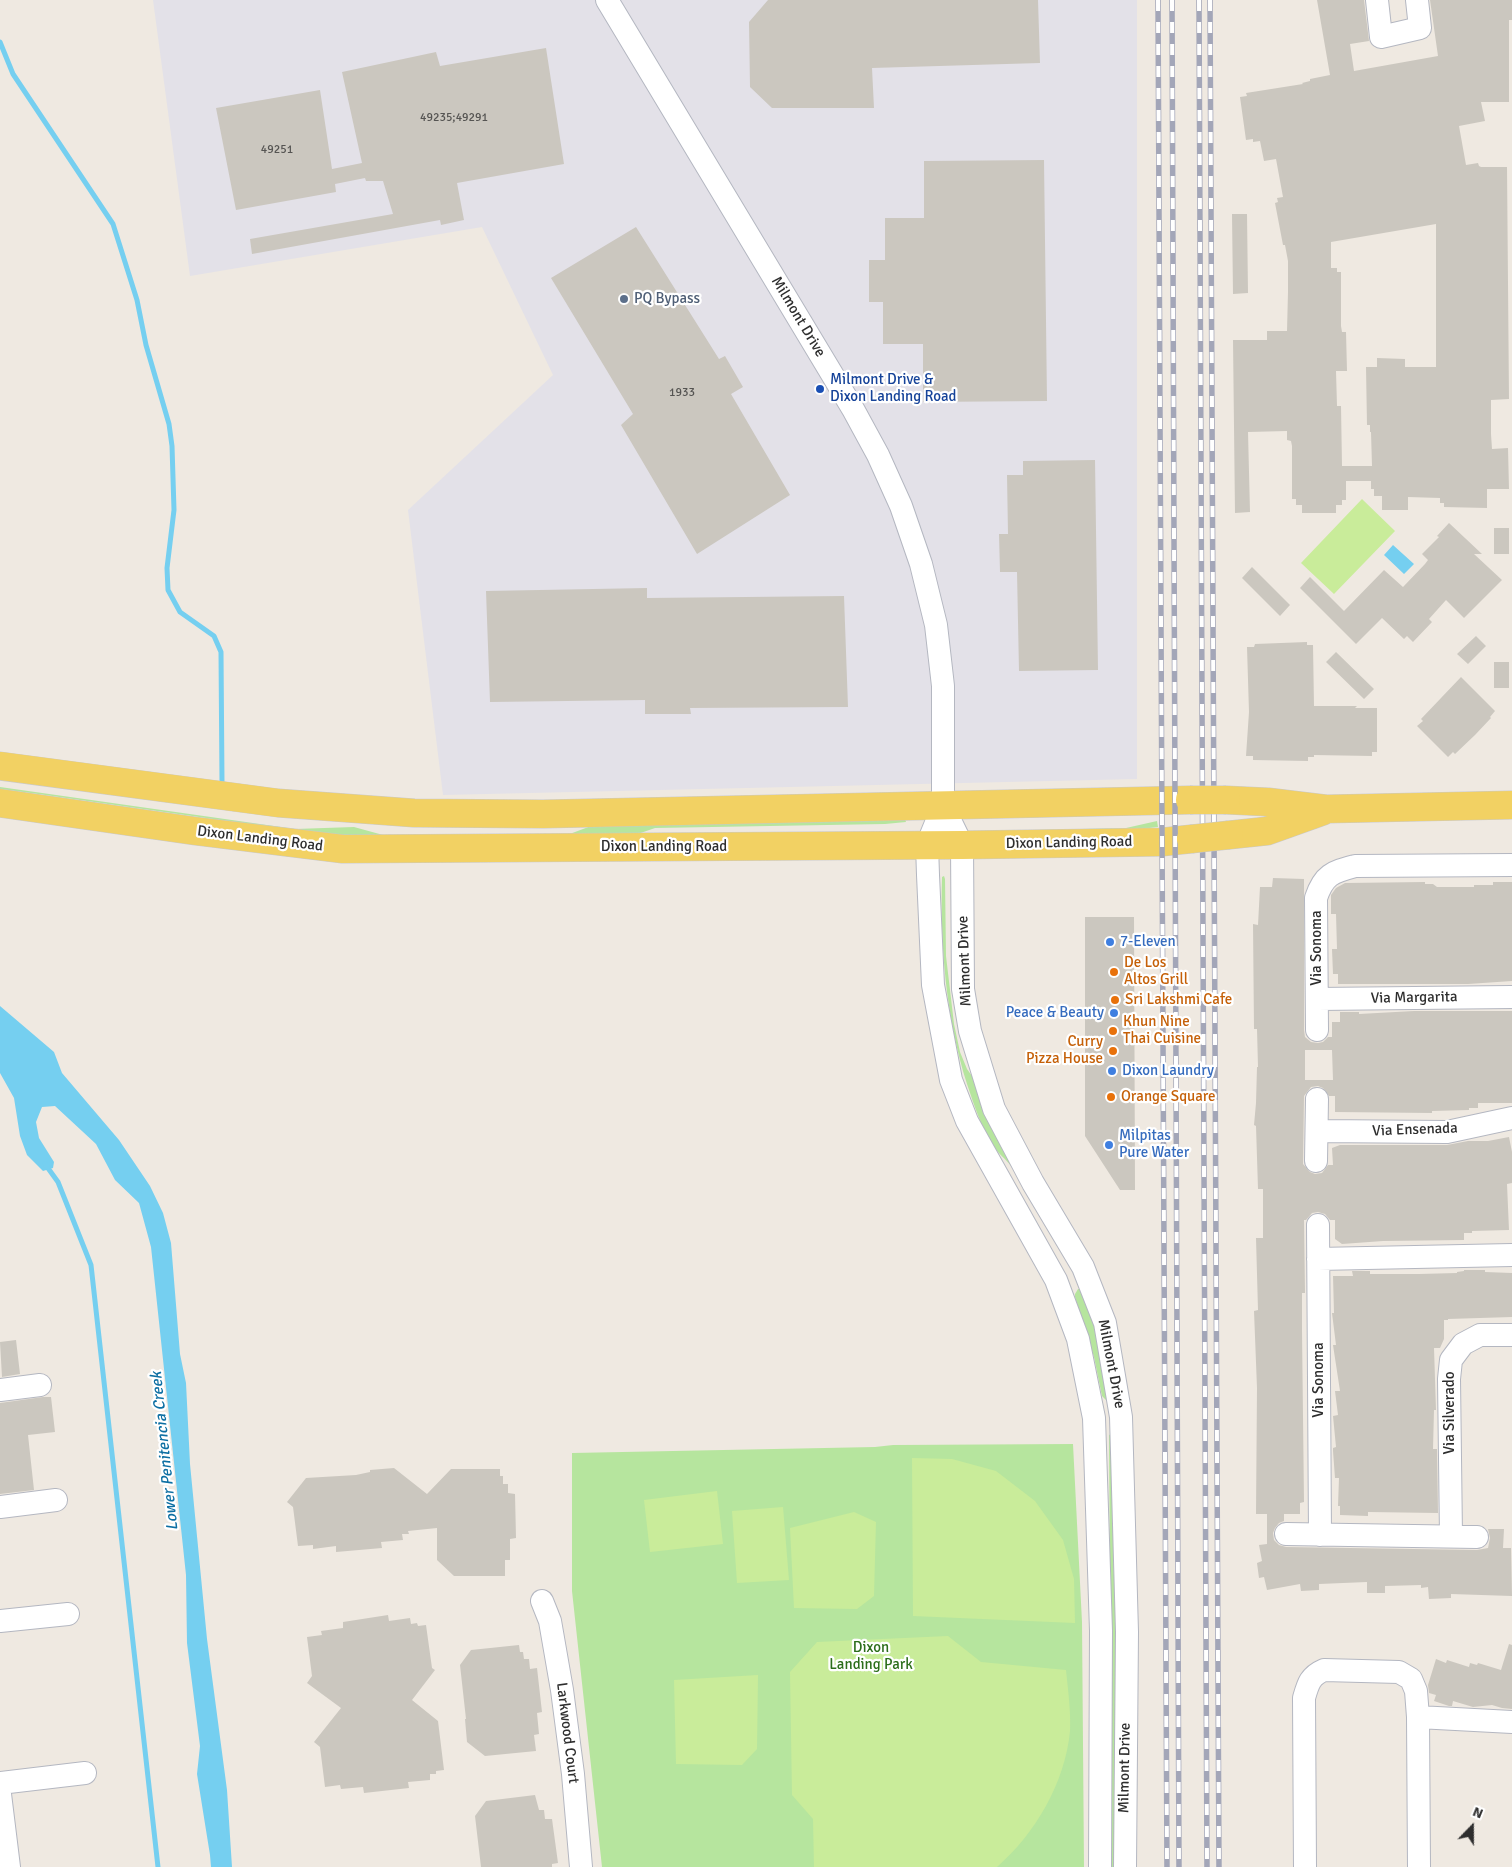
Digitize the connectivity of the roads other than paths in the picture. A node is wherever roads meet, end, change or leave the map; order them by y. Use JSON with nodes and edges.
{"nodes":[{"id":1,"x":607,"y":0,"type":"edge"},
{"id":2,"x":1377,"y":0,"type":"edge"},
{"id":3,"x":1417,"y":0,"type":"edge"},
{"id":4,"x":0,"y":766,"type":"edge"},
{"id":5,"x":0,"y":803,"type":"edge"},
{"id":6,"x":1512,"y":805,"type":"edge"},
{"id":7,"x":943,"y":806,"type":"junction"},
{"id":8,"x":1326,"y":809,"type":"junction"},
{"id":9,"x":927,"y":845,"type":"junction"},
{"id":10,"x":962,"y":845,"type":"junction"},
{"id":11,"x":1512,"y":865,"type":"edge"},
{"id":12,"x":1512,"y":997,"type":"edge"},
{"id":13,"x":1317,"y":999,"type":"junction"},
{"id":14,"x":1317,"y":1030,"type":"dead end"},
{"id":15,"x":1317,"y":1099,"type":"dead end"},
{"id":16,"x":1512,"y":1118,"type":"edge"},
{"id":17,"x":1317,"y":1131,"type":"junction"},
{"id":18,"x":1316,"y":1161,"type":"dead end"},
{"id":19,"x":1318,"y":1224,"type":"dead end"},
{"id":20,"x":1512,"y":1255,"type":"edge"},
{"id":21,"x":1318,"y":1259,"type":"junction"},
{"id":22,"x":1512,"y":1335,"type":"edge"},
{"id":23,"x":40,"y":1385,"type":"dead end"},
{"id":24,"x":0,"y":1390,"type":"edge"},
{"id":25,"x":56,"y":1500,"type":"dead end"},
{"id":26,"x":0,"y":1507,"type":"edge"},
{"id":27,"x":1286,"y":1534,"type":"dead end"},
{"id":28,"x":1320,"y":1535,"type":"junction"},
{"id":29,"x":1451,"y":1536,"type":"junction"},
{"id":30,"x":1477,"y":1537,"type":"dead end"},
{"id":31,"x":542,"y":1601,"type":"dead end"},
{"id":32,"x":68,"y":1614,"type":"dead end"},
{"id":33,"x":0,"y":1621,"type":"edge"},
{"id":34,"x":1418,"y":1717,"type":"junction"},
{"id":35,"x":1512,"y":1722,"type":"edge"},
{"id":36,"x":85,"y":1773,"type":"dead end"},
{"id":37,"x":0,"y":1783,"type":"edge"},
{"id":38,"x":0,"y":1794,"type":"edge"},
{"id":39,"x":9,"y":1867,"type":"edge"},
{"id":40,"x":581,"y":1867,"type":"edge"},
{"id":41,"x":1100,"y":1867,"type":"edge"},
{"id":42,"x":1124,"y":1867,"type":"edge"},
{"id":43,"x":1305,"y":1867,"type":"edge"},
{"id":44,"x":1419,"y":1867,"type":"edge"}],
"edges":[{"from":1,"to":7,"type":"street","name":"Milmont Drive"},
{"from":2,"to":3,"type":"street"},
{"from":4,"to":7,"type":"main road","name":"Dixon Landing Road"},
{"from":5,"to":9,"type":"main road","name":"Dixon Landing Road"},
{"from":6,"to":8,"type":"main road","name":"Dixon Landing Road"},
{"from":7,"to":8,"type":"main road","name":"Dixon Landing Road","bridge":true},
{"from":7,"to":9,"type":"street","name":"Milmont Drive"},
{"from":7,"to":10,"type":"street","name":"Milmont Drive"},
{"from":8,"to":10,"type":"main road","name":"Dixon Landing Road","bridge":true},
{"from":9,"to":10,"type":"main road","name":"Dixon Landing Road"},
{"from":9,"to":41,"type":"street","name":"Milmont Drive"},
{"from":10,"to":42,"type":"street","name":"Milmont Drive"},
{"from":11,"to":13,"type":"street","name":"Via Sonoma"},
{"from":12,"to":13,"type":"street","name":"Via Margarita"},
{"from":13,"to":14,"type":"street","name":"Via Sonoma"},
{"from":15,"to":17,"type":"street"},
{"from":16,"to":17,"type":"street","name":"Via Ensenada"},
{"from":17,"to":18,"type":"street"},
{"from":19,"to":21,"type":"street","name":"Via Sonoma"},
{"from":20,"to":21,"type":"street"},
{"from":21,"to":28,"type":"street","name":"Via Sonoma"},
{"from":22,"to":29,"type":"street","name":"Via Silverado"},
{"from":23,"to":24,"type":"street"},
{"from":25,"to":26,"type":"street"},
{"from":27,"to":28,"type":"street"},
{"from":28,"to":29,"type":"street"},
{"from":29,"to":30,"type":"street"},
{"from":31,"to":40,"type":"street","name":"Larkwood Court"},
{"from":32,"to":33,"type":"street"},
{"from":34,"to":35,"type":"street"},
{"from":34,"to":43,"type":"street"},
{"from":34,"to":44,"type":"street"},
{"from":36,"to":37,"type":"street"},
{"from":38,"to":39,"type":"street"}]}
